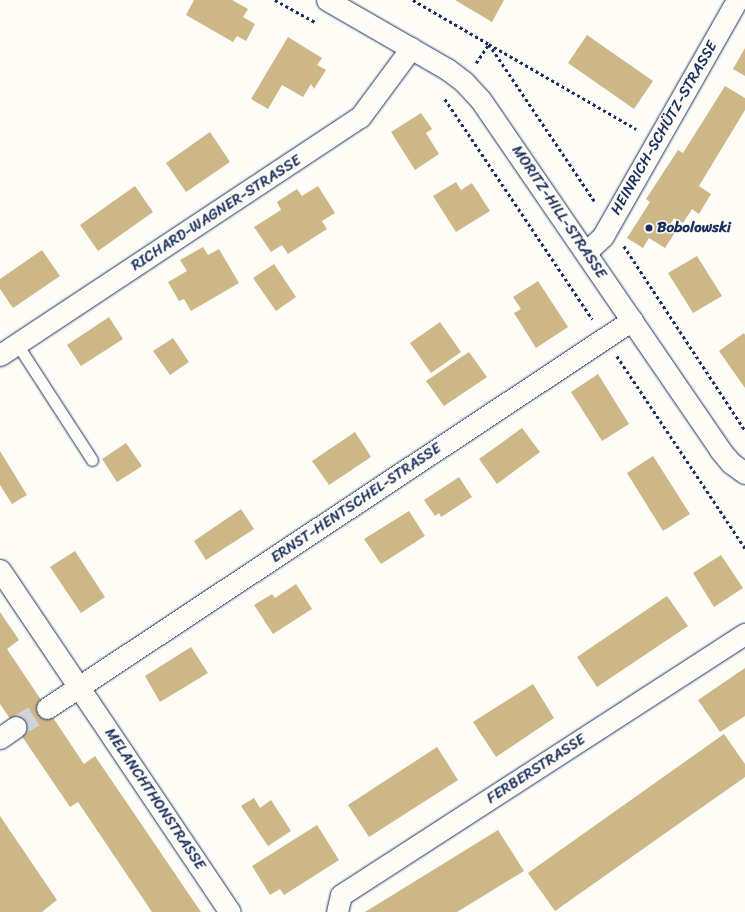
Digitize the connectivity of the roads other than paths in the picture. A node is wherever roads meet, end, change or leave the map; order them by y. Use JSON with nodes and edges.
{"nodes":[{"id":1,"x":327,"y":0,"type":"edge"},
{"id":2,"x":737,"y":0,"type":"edge"},
{"id":3,"x":411,"y":48,"type":"junction"},
{"id":4,"x":586,"y":252,"type":"junction"},
{"id":5,"x":632,"y":320,"type":"junction"},
{"id":6,"x":17,"y":344,"type":"junction"},
{"id":7,"x":0,"y":355,"type":"edge"},
{"id":8,"x":92,"y":460,"type":"dead end"},
{"id":9,"x":745,"y":473,"type":"edge"},
{"id":10,"x":0,"y":570,"type":"edge"},
{"id":11,"x":745,"y":634,"type":"edge"},
{"id":12,"x":79,"y":687,"type":"junction"},
{"id":13,"x":47,"y":708,"type":"tunnel mouth"},
{"id":14,"x":230,"y":912,"type":"edge"},
{"id":15,"x":337,"y":912,"type":"edge"}],
"edges":[{"from":1,"to":3,"type":"street","name":"MORITZ-HILL-STRASSE"},
{"from":2,"to":4,"type":"street","name":"HEINRICH-SCHÜTZ-STRASSE"},
{"from":3,"to":4,"type":"street","name":"MORITZ-HILL-STRASSE"},
{"from":3,"to":6,"type":"street","name":"RICHARD-WAGNER-STRASSE"},
{"from":4,"to":5,"type":"street","name":"MORITZ-HILL-STRASSE"},
{"from":5,"to":9,"type":"street","name":"MORITZ-HILL-STRASSE"},
{"from":5,"to":12,"type":"street","name":"ERNST-HENTSCHEL-STRASSE"},
{"from":6,"to":7,"type":"street","name":"RICHARD-WAGNER-STRASSE"},
{"from":6,"to":8,"type":"lane"},
{"from":10,"to":12,"type":"street","name":"MELANCHTHONSTRASSE"},
{"from":11,"to":15,"type":"street","name":"FERBERSTRASSE"},
{"from":12,"to":13,"type":"street"},
{"from":12,"to":14,"type":"street","name":"MELANCHTHONSTRASSE"}]}
